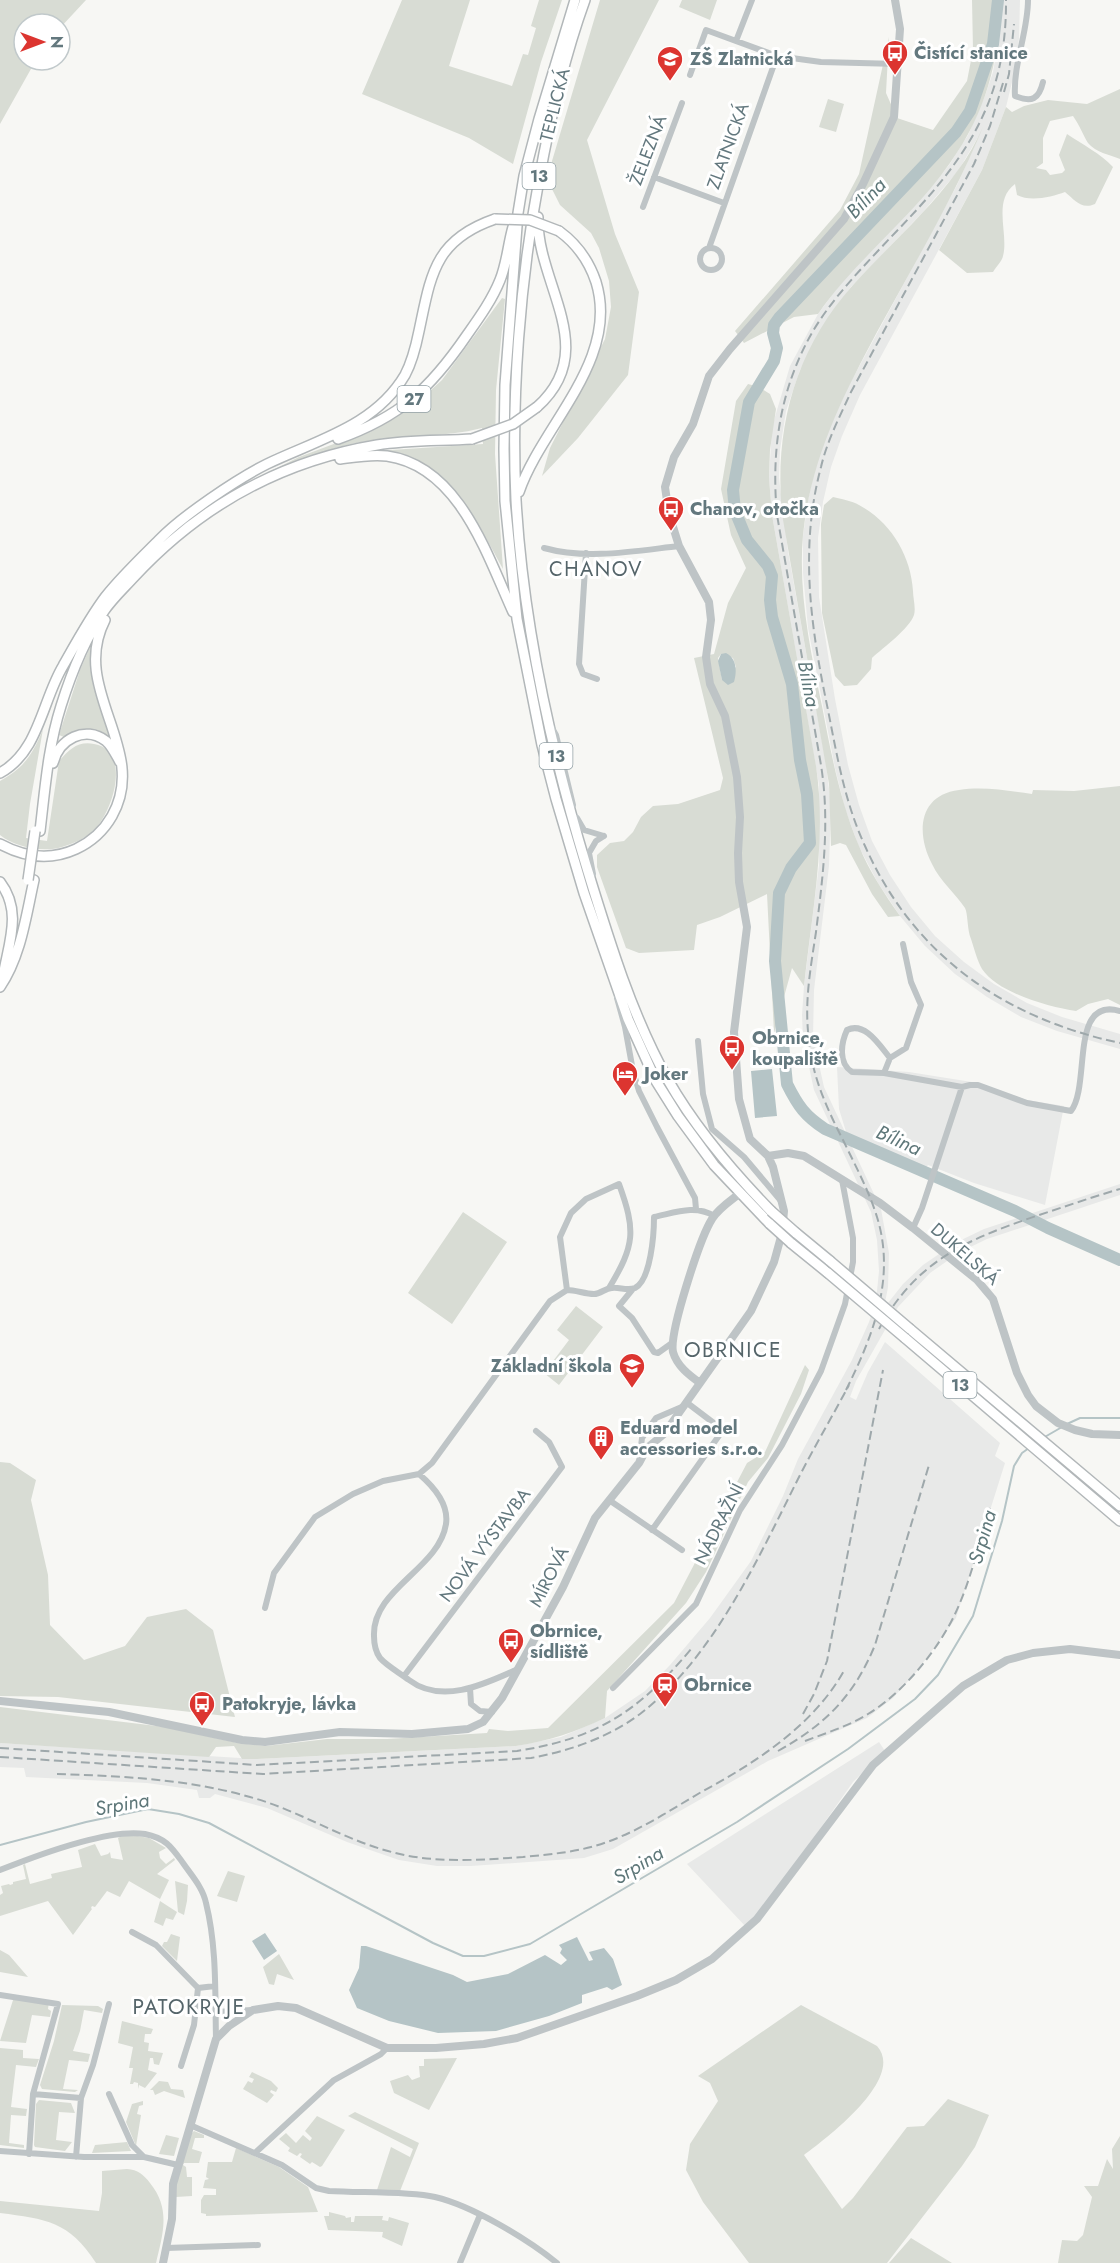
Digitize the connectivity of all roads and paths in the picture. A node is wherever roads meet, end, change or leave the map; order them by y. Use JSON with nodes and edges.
{"nodes":[{"id":1,"x":575,"y":0,"type":"edge"},
{"id":2,"x":585,"y":0,"type":"edge"},
{"id":3,"x":752,"y":0,"type":"edge"},
{"id":4,"x":895,"y":0,"type":"edge"},
{"id":5,"x":1028,"y":0,"type":"edge"},
{"id":6,"x":736,"y":41,"type":"junction"},
{"id":7,"x":777,"y":56,"type":"junction"},
{"id":8,"x":898,"y":64,"type":"junction"},
{"id":9,"x":690,"y":75,"type":"dead end"},
{"id":10,"x":1043,"y":82,"type":"dead end"},
{"id":11,"x":682,"y":103,"type":"dead end"},
{"id":12,"x":554,"y":104,"type":"junction"},
{"id":13,"x":654,"y":177,"type":"junction"},
{"id":14,"x":724,"y":203,"type":"junction"},
{"id":15,"x":643,"y":207,"type":"dead end"},
{"id":16,"x":518,"y":213,"type":"junction"},
{"id":17,"x":709,"y":248,"type":"dead end"},
{"id":18,"x":269,"y":478,"type":"junction"},
{"id":19,"x":220,"y":494,"type":"junction"},
{"id":20,"x":516,"y":500,"type":"junction"},
{"id":21,"x":679,"y":546,"type":"junction"},
{"id":22,"x":544,"y":548,"type":"dead end"},
{"id":23,"x":586,"y":553,"type":"junction"},
{"id":24,"x":123,"y":590,"type":"junction"},
{"id":25,"x":517,"y":619,"type":"junction"},
{"id":26,"x":81,"y":636,"type":"junction"},
{"id":27,"x":597,"y":679,"type":"dead end"},
{"id":28,"x":548,"y":720,"type":"junction"},
{"id":29,"x":122,"y":767,"type":"junction"},
{"id":30,"x":0,"y":773,"type":"edge"},
{"id":31,"x":38,"y":831,"type":"junction"},
{"id":32,"x":0,"y":844,"type":"edge"},
{"id":33,"x":0,"y":882,"type":"edge"},
{"id":34,"x":608,"y":935,"type":"junction"},
{"id":35,"x":903,"y":944,"type":"dead end"},
{"id":36,"x":614,"y":982,"type":"junction"},
{"id":37,"x":1120,"y":1011,"type":"edge"},
{"id":38,"x":698,"y":1041,"type":"dead end"},
{"id":39,"x":890,"y":1058,"type":"junction"},
{"id":40,"x":884,"y":1073,"type":"junction"},
{"id":41,"x":962,"y":1088,"type":"junction"},
{"id":42,"x":768,"y":1156,"type":"junction"},
{"id":43,"x":842,"y":1180,"type":"junction"},
{"id":44,"x":739,"y":1194,"type":"junction"},
{"id":45,"x":782,"y":1201,"type":"junction"},
{"id":46,"x":696,"y":1209,"type":"junction"},
{"id":47,"x":714,"y":1216,"type":"junction"},
{"id":48,"x":913,"y":1228,"type":"junction"},
{"id":49,"x":609,"y":1287,"type":"junction"},
{"id":50,"x":567,"y":1290,"type":"junction"},
{"id":51,"x":632,"y":1290,"type":"junction"},
{"id":52,"x":672,"y":1343,"type":"junction"},
{"id":53,"x":700,"y":1383,"type":"junction"},
{"id":54,"x":685,"y":1404,"type":"junction"},
{"id":55,"x":536,"y":1431,"type":"dead end"},
{"id":56,"x":1120,"y":1435,"type":"edge"},
{"id":57,"x":641,"y":1454,"type":"junction"},
{"id":58,"x":419,"y":1474,"type":"junction"},
{"id":59,"x":609,"y":1500,"type":"junction"},
{"id":60,"x":1120,"y":1504,"type":"edge"},
{"id":61,"x":1120,"y":1521,"type":"edge"},
{"id":62,"x":652,"y":1530,"type":"junction"},
{"id":63,"x":682,"y":1550,"type":"dead end"},
{"id":64,"x":265,"y":1608,"type":"dead end"},
{"id":65,"x":1120,"y":1655,"type":"edge"},
{"id":66,"x":518,"y":1670,"type":"junction"},
{"id":67,"x":404,"y":1676,"type":"junction"},
{"id":68,"x":470,"y":1688,"type":"junction"},
{"id":69,"x":613,"y":1688,"type":"dead end"},
{"id":70,"x":0,"y":1701,"type":"edge"},
{"id":71,"x":492,"y":1712,"type":"junction"},
{"id":72,"x":0,"y":1870,"type":"edge"},
{"id":73,"x":132,"y":1932,"type":"dead end"},
{"id":74,"x":215,"y":1986,"type":"junction"},
{"id":75,"x":198,"y":1988,"type":"junction"},
{"id":76,"x":0,"y":1995,"type":"edge"},
{"id":77,"x":109,"y":2004,"type":"dead end"},
{"id":78,"x":253,"y":2010,"type":"junction"},
{"id":79,"x":216,"y":2012,"type":"junction"},
{"id":80,"x":216,"y":2039,"type":"junction"},
{"id":81,"x":387,"y":2048,"type":"junction"},
{"id":82,"x":181,"y":2066,"type":"dead end"},
{"id":83,"x":33,"y":2094,"type":"junction"},
{"id":84,"x":109,"y":2094,"type":"dead end"},
{"id":85,"x":81,"y":2098,"type":"junction"},
{"id":86,"x":190,"y":2125,"type":"junction"},
{"id":87,"x":0,"y":2151,"type":"edge"},
{"id":88,"x":255,"y":2153,"type":"junction"},
{"id":89,"x":29,"y":2154,"type":"junction"},
{"id":90,"x":76,"y":2157,"type":"junction"},
{"id":91,"x":144,"y":2157,"type":"junction"},
{"id":92,"x":178,"y":2165,"type":"junction"},
{"id":93,"x":480,"y":2215,"type":"junction"},
{"id":94,"x":258,"y":2245,"type":"dead end"},
{"id":95,"x":166,"y":2248,"type":"junction"},
{"id":96,"x":163,"y":2263,"type":"edge"},
{"id":97,"x":460,"y":2263,"type":"edge"},
{"id":98,"x":556,"y":2263,"type":"edge"}],
"edges":[{"from":1,"to":16,"type":"highway","name":"TEPLICKÁ","number":"13"},
{"from":2,"to":12,"type":"highway","name":"TEPLICKÁ","number":"13"},
{"from":3,"to":6,"type":"street"},
{"from":4,"to":8,"type":"street"},
{"from":5,"to":10,"type":"street"},
{"from":6,"to":7,"type":"street"},
{"from":6,"to":9,"type":"street"},
{"from":7,"to":8,"type":"street"},
{"from":7,"to":14,"type":"street","name":"ZLATNICKÁ"},
{"from":8,"to":21,"type":"street"},
{"from":11,"to":13,"type":"street","name":"ŽELEZNÁ"},
{"from":12,"to":18,"type":"highway","bridge":true},
{"from":12,"to":20,"type":"highway","name":"TEPLICKÁ","number":"13"},
{"from":13,"to":14,"type":"street"},
{"from":13,"to":15,"type":"street","name":"ŽELEZNÁ"},
{"from":14,"to":17,"type":"street","name":"ZLATNICKÁ"},
{"from":16,"to":19,"type":"highway","number":"27"},
{"from":16,"to":25,"type":"highway","name":"TEPLICKÁ","number":"13"},
{"from":18,"to":24,"type":"highway"},
{"from":18,"to":25,"type":"highway"},
{"from":19,"to":20,"type":"highway","bridge":true},
{"from":19,"to":26,"type":"highway","number":"27"},
{"from":20,"to":28,"type":"highway","number":"13"},
{"from":21,"to":23,"type":"street"},
{"from":21,"to":42,"type":"street"},
{"from":22,"to":23,"type":"street"},
{"from":23,"to":27,"type":"street"},
{"from":24,"to":29,"type":"highway"},
{"from":24,"to":31,"type":"highway"},
{"from":25,"to":36,"type":"highway","number":"13"},
{"from":26,"to":30,"type":"highway"},
{"from":26,"to":31,"type":"highway"},
{"from":28,"to":34,"type":"highway","number":"13"},
{"from":28,"to":34,"type":"street"},
{"from":29,"to":31,"type":"highway"},
{"from":29,"to":32,"type":"highway"},
{"from":31,"to":33,"type":"highway","bridge":true},
{"from":34,"to":60,"type":"highway","number":"13","bridge":true},
{"from":35,"to":39,"type":"street"},
{"from":36,"to":44,"type":"highway","number":"13"},
{"from":36,"to":46,"type":"street"},
{"from":37,"to":41,"type":"street"},
{"from":38,"to":45,"type":"street"},
{"from":39,"to":40,"type":"street"},
{"from":39,"to":40,"type":"street"},
{"from":40,"to":41,"type":"street"},
{"from":41,"to":48,"type":"street"},
{"from":42,"to":43,"type":"street","name":"DUKELSKÁ"},
{"from":42,"to":45,"type":"street"},
{"from":43,"to":48,"type":"street","name":"DUKELSKÁ"},
{"from":43,"to":69,"type":"street","name":"NÁDRAŽNÍ"},
{"from":44,"to":47,"type":"street"},
{"from":44,"to":61,"type":"highway","number":"13","bridge":true},
{"from":45,"to":53,"type":"street","name":"MÍROVÁ"},
{"from":46,"to":47,"type":"street"},
{"from":46,"to":51,"type":"street"},
{"from":47,"to":52,"type":"street"},
{"from":48,"to":56,"type":"street","name":"DUKELSKÁ"},
{"from":49,"to":50,"type":"street"},
{"from":49,"to":50,"type":"street"},
{"from":49,"to":51,"type":"street"},
{"from":50,"to":58,"type":"street"},
{"from":51,"to":52,"type":"street"},
{"from":52,"to":53,"type":"street"},
{"from":53,"to":54,"type":"street","name":"MÍROVÁ"},
{"from":54,"to":57,"type":"street","name":"MÍROVÁ"},
{"from":54,"to":57,"type":"street","name":"MÍROVÁ"},
{"from":54,"to":62,"type":"street"},
{"from":55,"to":67,"type":"street","name":"NOVÁ VÝSTAVBA"},
{"from":57,"to":59,"type":"street","name":"MÍROVÁ"},
{"from":58,"to":64,"type":"street"},
{"from":58,"to":67,"type":"street","name":"NOVÁ VÝSTAVBA"},
{"from":59,"to":62,"type":"street"},
{"from":59,"to":66,"type":"street","name":"MÍROVÁ"},
{"from":62,"to":63,"type":"street"},
{"from":65,"to":81,"type":"street"},
{"from":66,"to":68,"type":"street","name":"NOVÁ VÝSTAVBA"},
{"from":66,"to":71,"type":"street","name":"MÍROVÁ"},
{"from":67,"to":68,"type":"street","name":"NOVÁ VÝSTAVBA"},
{"from":68,"to":71,"type":"street"},
{"from":70,"to":71,"type":"street"},
{"from":72,"to":74,"type":"street"},
{"from":73,"to":75,"type":"street"},
{"from":74,"to":75,"type":"street"},
{"from":74,"to":79,"type":"street"},
{"from":75,"to":82,"type":"street"},
{"from":76,"to":83,"type":"street"},
{"from":77,"to":85,"type":"street"},
{"from":78,"to":79,"type":"street"},
{"from":78,"to":80,"type":"street"},
{"from":78,"to":81,"type":"street"},
{"from":79,"to":80,"type":"street"},
{"from":80,"to":86,"type":"street"},
{"from":81,"to":88,"type":"street"},
{"from":83,"to":85,"type":"street"},
{"from":83,"to":89,"type":"street"},
{"from":84,"to":91,"type":"street"},
{"from":85,"to":90,"type":"street"},
{"from":86,"to":88,"type":"street"},
{"from":86,"to":92,"type":"street"},
{"from":87,"to":89,"type":"street"},
{"from":88,"to":93,"type":"street"},
{"from":89,"to":90,"type":"street"},
{"from":90,"to":91,"type":"street"},
{"from":91,"to":92,"type":"street"},
{"from":92,"to":95,"type":"street"},
{"from":93,"to":97,"type":"street"},
{"from":93,"to":98,"type":"street"},
{"from":94,"to":95,"type":"street"},
{"from":95,"to":96,"type":"street"}]}
